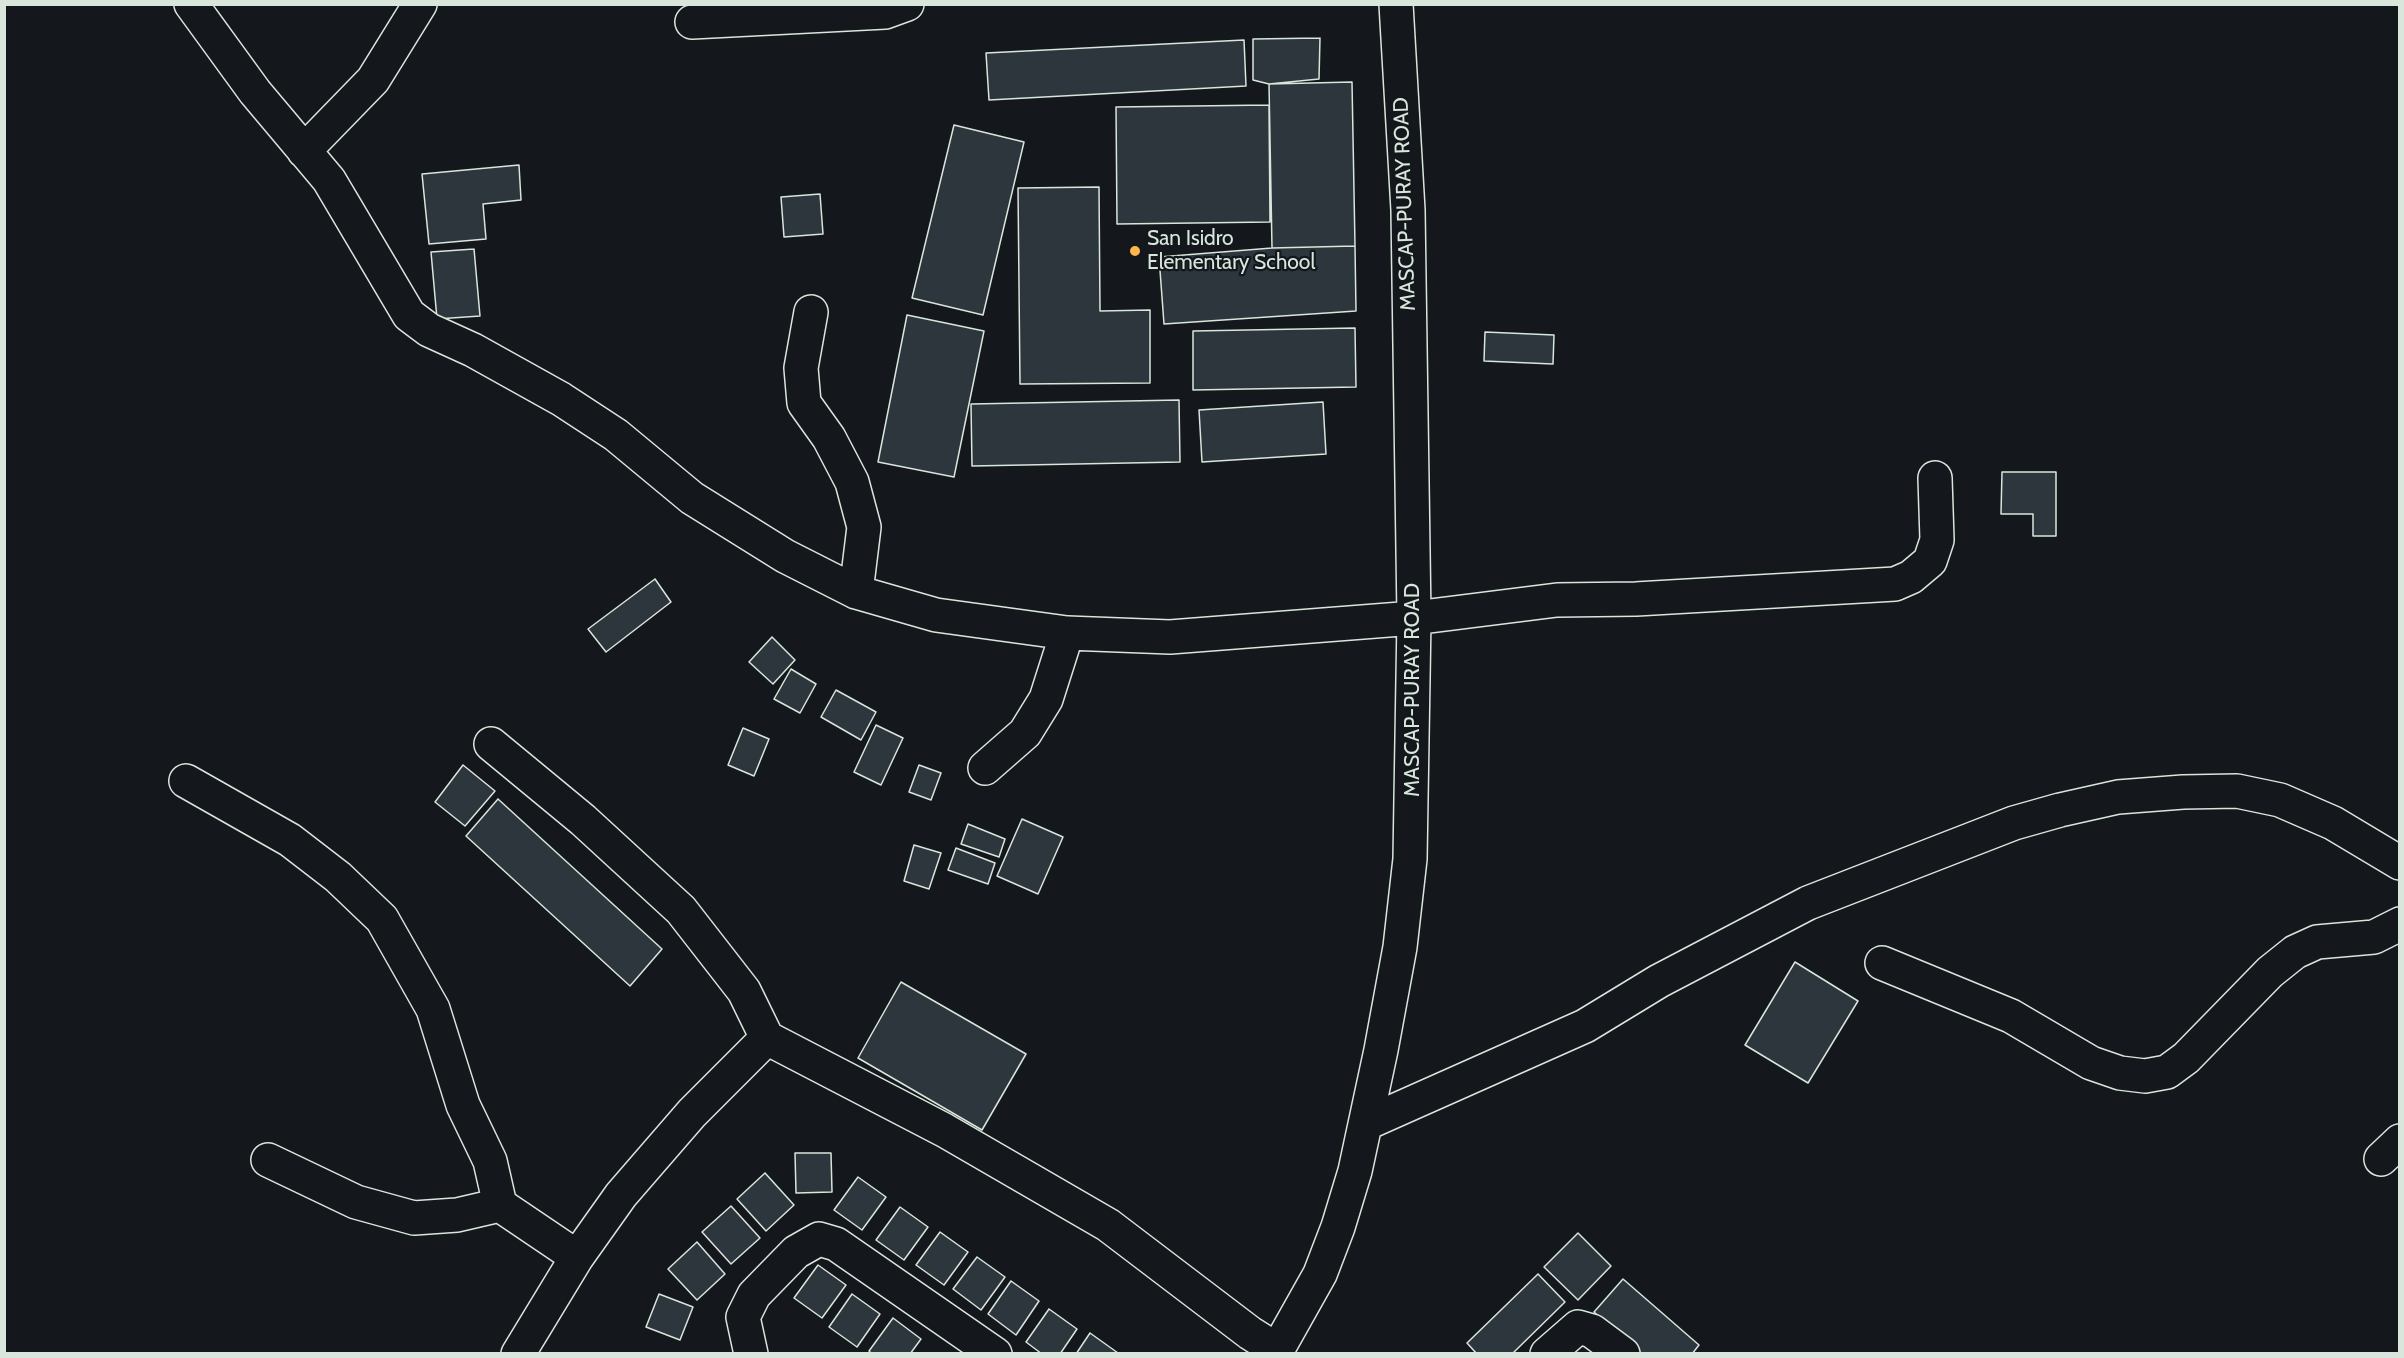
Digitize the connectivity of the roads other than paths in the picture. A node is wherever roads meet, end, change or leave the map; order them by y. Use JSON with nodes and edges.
{"nodes":[{"id":1,"x":191,"y":4,"type":"edge"},
{"id":2,"x":420,"y":4,"type":"edge"},
{"id":3,"x":907,"y":4,"type":"edge"},
{"id":4,"x":1396,"y":4,"type":"edge"},
{"id":5,"x":692,"y":22,"type":"dead end"},
{"id":6,"x":304,"y":151,"type":"junction"},
{"id":7,"x":811,"y":312,"type":"dead end"},
{"id":8,"x":1935,"y":478,"type":"dead end"},
{"id":9,"x":856,"y":592,"type":"junction"},
{"id":10,"x":1414,"y":618,"type":"junction"},
{"id":11,"x":1067,"y":633,"type":"junction"},
{"id":12,"x":491,"y":744,"type":"dead end"},
{"id":13,"x":985,"y":768,"type":"dead end"},
{"id":14,"x":186,"y":781,"type":"dead end"},
{"id":15,"x":2400,"y":863,"type":"edge"},
{"id":16,"x":2400,"y":924,"type":"edge"},
{"id":17,"x":1882,"y":963,"type":"dead end"},
{"id":18,"x":767,"y":1038,"type":"junction"},
{"id":19,"x":1367,"y":1123,"type":"junction"},
{"id":20,"x":268,"y":1160,"type":"dead end"},
{"id":21,"x":500,"y":1205,"type":"junction"},
{"id":22,"x":577,"y":1257,"type":"junction"},
{"id":23,"x":1276,"y":1352,"type":"edge"},
{"id":24,"x":518,"y":1353,"type":"edge"},
{"id":25,"x":751,"y":1353,"type":"edge"},
{"id":26,"x":995,"y":1353,"type":"edge"},
{"id":27,"x":1547,"y":1353,"type":"edge"},
{"id":28,"x":1623,"y":1353,"type":"edge"}],
"edges":[{"from":1,"to":6,"type":"street"},
{"from":2,"to":6,"type":"street"},
{"from":3,"to":5,"type":"street"},
{"from":4,"to":10,"type":"street","name":"MASCAP-PURAY ROAD"},
{"from":6,"to":9,"type":"street"},
{"from":7,"to":9,"type":"street"},
{"from":8,"to":10,"type":"street"},
{"from":9,"to":11,"type":"street"},
{"from":10,"to":11,"type":"street"},
{"from":10,"to":19,"type":"street","name":"MASCAP-PURAY ROAD"},
{"from":11,"to":13,"type":"street"},
{"from":12,"to":18,"type":"street"},
{"from":14,"to":21,"type":"street"},
{"from":15,"to":19,"type":"street"},
{"from":16,"to":17,"type":"street"},
{"from":18,"to":22,"type":"street"},
{"from":18,"to":23,"type":"street"},
{"from":19,"to":23,"type":"street","name":"MASCAP-PURAY ROAD"},
{"from":20,"to":21,"type":"street"},
{"from":21,"to":22,"type":"street"},
{"from":22,"to":24,"type":"street"},
{"from":25,"to":26,"type":"street"},
{"from":27,"to":28,"type":"street"}]}
